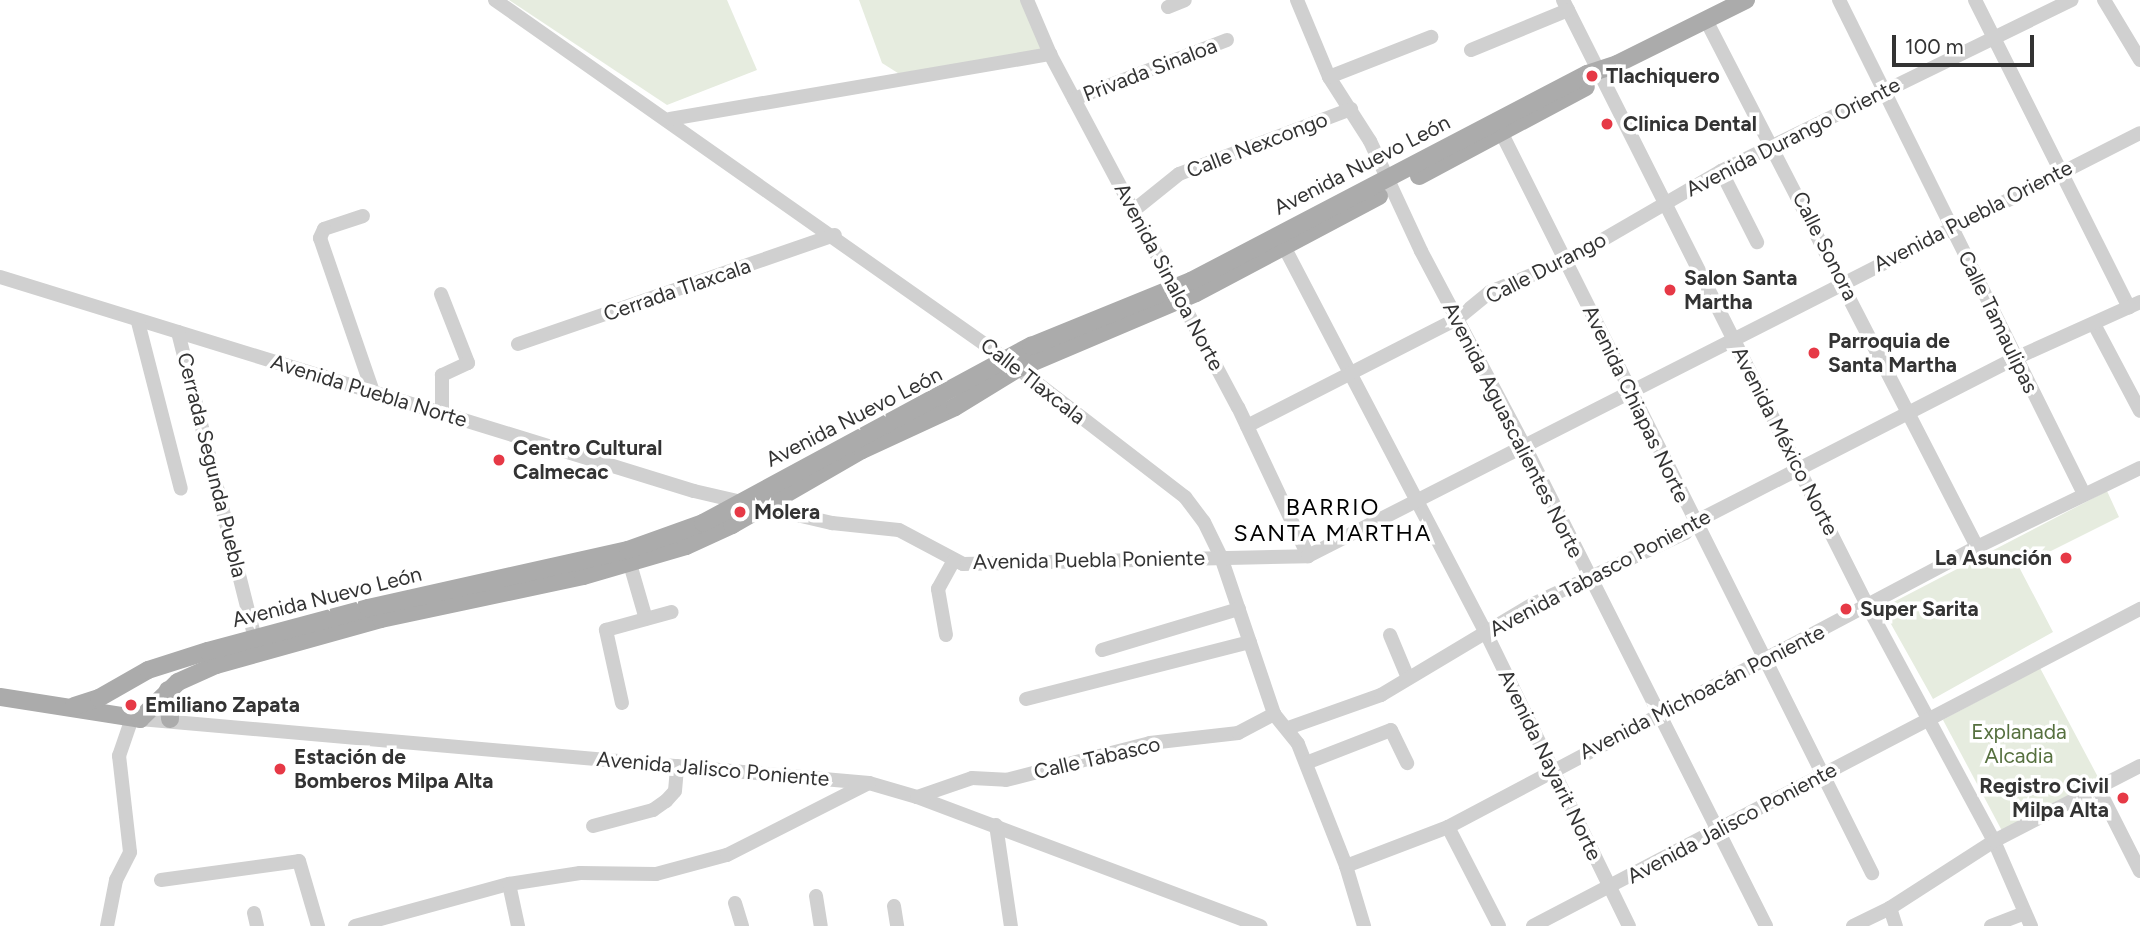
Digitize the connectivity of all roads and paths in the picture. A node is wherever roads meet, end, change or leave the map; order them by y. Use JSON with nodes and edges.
{"nodes":[{"id":1,"x":495,"y":0,"type":"edge"},
{"id":2,"x":1027,"y":0,"type":"edge"},
{"id":3,"x":1185,"y":0,"type":"edge"},
{"id":4,"x":1297,"y":0,"type":"edge"},
{"id":5,"x":1746,"y":0,"type":"edge"},
{"id":6,"x":1839,"y":0,"type":"edge"},
{"id":7,"x":1975,"y":0,"type":"edge"},
{"id":8,"x":2072,"y":0,"type":"edge"},
{"id":9,"x":2104,"y":0,"type":"edge"},
{"id":10,"x":1566,"y":5,"type":"edge"},
{"id":11,"x":1168,"y":7,"type":"dead end"},
{"id":12,"x":1707,"y":22,"type":"junction"},
{"id":13,"x":1431,"y":37,"type":"dead end"},
{"id":14,"x":1227,"y":40,"type":"dead end"},
{"id":15,"x":1997,"y":40,"type":"junction"},
{"id":16,"x":1471,"y":50,"type":"dead end"},
{"id":17,"x":1050,"y":54,"type":"junction"},
{"id":18,"x":2140,"y":60,"type":"edge"},
{"id":19,"x":1607,"y":70,"type":"junction"},
{"id":20,"x":1329,"y":76,"type":"junction"},
{"id":21,"x":1884,"y":91,"type":"junction"},
{"id":22,"x":1073,"y":99,"type":"junction"},
{"id":23,"x":1351,"y":109,"type":"junction"},
{"id":24,"x":670,"y":119,"type":"junction"},
{"id":25,"x":1500,"y":128,"type":"junction"},
{"id":26,"x":2140,"y":133,"type":"edge"},
{"id":27,"x":1775,"y":146,"type":"junction"},
{"id":28,"x":2062,"y":169,"type":"junction"},
{"id":29,"x":1721,"y":171,"type":"junction"},
{"id":30,"x":1390,"y":184,"type":"junction"},
{"id":31,"x":1667,"y":204,"type":"junction"},
{"id":32,"x":1133,"y":211,"type":"junction"},
{"id":33,"x":363,"y":216,"type":"dead end"},
{"id":34,"x":1951,"y":226,"type":"junction"},
{"id":35,"x":835,"y":235,"type":"junction"},
{"id":36,"x":1280,"y":239,"type":"junction"},
{"id":37,"x":1757,"y":242,"type":"dead end"},
{"id":38,"x":1566,"y":261,"type":"junction"},
{"id":39,"x":0,"y":277,"type":"edge"},
{"id":40,"x":1843,"y":283,"type":"junction"},
{"id":41,"x":441,"y":294,"type":"dead end"},
{"id":42,"x":1178,"y":294,"type":"junction"},
{"id":43,"x":2134,"y":305,"type":"edge"},
{"id":44,"x":1457,"y":319,"type":"junction"},
{"id":45,"x":138,"y":322,"type":"junction"},
{"id":46,"x":2095,"y":326,"type":"junction"},
{"id":47,"x":178,"y":332,"type":"junction"},
{"id":48,"x":1734,"y":341,"type":"junction"},
{"id":49,"x":519,"y":344,"type":"dead end"},
{"id":50,"x":2016,"y":358,"type":"junction"},
{"id":51,"x":1012,"y":364,"type":"junction"},
{"id":52,"x":1352,"y":373,"type":"junction"},
{"id":53,"x":373,"y":392,"type":"junction"},
{"id":54,"x":1630,"y":395,"type":"junction"},
{"id":55,"x":1910,"y":411,"type":"junction"},
{"id":56,"x":2140,"y":411,"type":"edge"},
{"id":57,"x":442,"y":414,"type":"junction"},
{"id":58,"x":1247,"y":426,"type":"junction"},
{"id":59,"x":1526,"y":449,"type":"junction"},
{"id":60,"x":2140,"y":468,"type":"edge"},
{"id":61,"x":1800,"y":470,"type":"junction"},
{"id":62,"x":181,"y":489,"type":"dead end"},
{"id":63,"x":2084,"y":494,"type":"junction"},
{"id":64,"x":739,"y":503,"type":"junction"},
{"id":65,"x":1418,"y":503,"type":"junction"},
{"id":66,"x":760,"y":509,"type":"junction"},
{"id":67,"x":1695,"y":523,"type":"junction"},
{"id":68,"x":1977,"y":547,"type":"junction"},
{"id":69,"x":1308,"y":556,"type":"junction"},
{"id":70,"x":1221,"y":557,"type":"junction"},
{"id":71,"x":954,"y":560,"type":"junction"},
{"id":72,"x":630,"y":564,"type":"junction"},
{"id":73,"x":1589,"y":581,"type":"junction"},
{"id":74,"x":1868,"y":607,"type":"junction"},
{"id":75,"x":2140,"y":608,"type":"edge"},
{"id":76,"x":1239,"y":609,"type":"junction"},
{"id":77,"x":672,"y":612,"type":"dead end"},
{"id":78,"x":646,"y":619,"type":"junction"},
{"id":79,"x":1486,"y":633,"type":"junction"},
{"id":80,"x":946,"y":635,"type":"dead end"},
{"id":81,"x":1390,"y":635,"type":"dead end"},
{"id":82,"x":255,"y":638,"type":"junction"},
{"id":83,"x":1250,"y":642,"type":"junction"},
{"id":84,"x":1102,"y":650,"type":"dead end"},
{"id":85,"x":1764,"y":659,"type":"junction"},
{"id":86,"x":1408,"y":678,"type":"junction"},
{"id":87,"x":128,"y":681,"type":"junction"},
{"id":88,"x":168,"y":690,"type":"junction"},
{"id":89,"x":0,"y":697,"type":"edge"},
{"id":90,"x":1026,"y":699,"type":"dead end"},
{"id":91,"x":622,"y":704,"type":"dead end"},
{"id":92,"x":74,"y":706,"type":"junction"},
{"id":93,"x":1274,"y":714,"type":"junction"},
{"id":94,"x":1661,"y":714,"type":"junction"},
{"id":95,"x":131,"y":718,"type":"junction"},
{"id":96,"x":170,"y":719,"type":"junction"},
{"id":97,"x":1932,"y":721,"type":"junction"},
{"id":98,"x":1287,"y":728,"type":"junction"},
{"id":99,"x":1306,"y":763,"type":"junction"},
{"id":100,"x":1407,"y":763,"type":"dead end"},
{"id":101,"x":677,"y":766,"type":"junction"},
{"id":102,"x":2140,"y":766,"type":"edge"},
{"id":103,"x":1553,"y":769,"type":"junction"},
{"id":104,"x":1823,"y":774,"type":"junction"},
{"id":105,"x":869,"y":783,"type":"junction"},
{"id":106,"x":2098,"y":788,"type":"junction"},
{"id":107,"x":918,"y":797,"type":"junction"},
{"id":108,"x":996,"y":825,"type":"junction"},
{"id":109,"x":593,"y":826,"type":"dead end"},
{"id":110,"x":1448,"y":827,"type":"junction"},
{"id":111,"x":1717,"y":831,"type":"junction"},
{"id":112,"x":1994,"y":841,"type":"junction"},
{"id":113,"x":1346,"y":866,"type":"junction"},
{"id":114,"x":2140,"y":871,"type":"edge"},
{"id":115,"x":1872,"y":873,"type":"dead end"},
{"id":116,"x":161,"y":880,"type":"dead end"},
{"id":117,"x":509,"y":884,"type":"junction"},
{"id":118,"x":1610,"y":887,"type":"junction"},
{"id":119,"x":816,"y":896,"type":"dead end"},
{"id":120,"x":735,"y":903,"type":"dead end"},
{"id":121,"x":894,"y":906,"type":"dead end"},
{"id":122,"x":1882,"y":916,"type":"edge"},
{"id":123,"x":2028,"y":920,"type":"edge"},
{"id":124,"x":107,"y":926,"type":"edge"},
{"id":125,"x":318,"y":926,"type":"edge"},
{"id":126,"x":355,"y":926,"type":"edge"},
{"id":127,"x":517,"y":926,"type":"edge"},
{"id":128,"x":742,"y":926,"type":"edge"},
{"id":129,"x":821,"y":926,"type":"edge"},
{"id":130,"x":897,"y":926,"type":"edge"},
{"id":131,"x":1010,"y":926,"type":"edge"},
{"id":132,"x":1261,"y":926,"type":"edge"},
{"id":133,"x":1364,"y":926,"type":"edge"},
{"id":134,"x":1499,"y":926,"type":"edge"},
{"id":135,"x":1532,"y":926,"type":"edge"},
{"id":136,"x":1629,"y":926,"type":"edge"},
{"id":137,"x":1766,"y":926,"type":"edge"},
{"id":138,"x":1853,"y":926,"type":"edge"},
{"id":139,"x":1896,"y":926,"type":"edge"},
{"id":140,"x":1991,"y":926,"type":"edge"}],
"edges":[{"from":1,"to":24,"type":"street","name":"Calle Tlaxcala"},
{"from":2,"to":17,"type":"street","name":"Avenida Sinaloa Norte"},
{"from":3,"to":11,"type":"street"},
{"from":4,"to":20,"type":"street","name":"Avenida Aguascalientes Norte"},
{"from":5,"to":12,"type":"main road","name":"Avenida Nuevo León"},
{"from":6,"to":21,"type":"street","name":"Calle Tamaulipas"},
{"from":7,"to":15,"type":"street"},
{"from":8,"to":15,"type":"street","name":"Avenida Durango Oriente"},
{"from":9,"to":18,"type":"street"},
{"from":10,"to":16,"type":"street"},
{"from":10,"to":19,"type":"street","name":"Avenida México Norte"},
{"from":12,"to":19,"type":"main road","name":"Avenida Nuevo León"},
{"from":12,"to":27,"type":"street","name":"Calle Sonora"},
{"from":13,"to":20,"type":"street"},
{"from":14,"to":22,"type":"street","name":"Privada Sinaloa"},
{"from":15,"to":21,"type":"street","name":"Avenida Durango Oriente"},
{"from":15,"to":28,"type":"street"},
{"from":17,"to":22,"type":"street","name":"Avenida Sinaloa Norte"},
{"from":17,"to":24,"type":"street"},
{"from":19,"to":25,"type":"main road","name":"Avenida Nuevo León"},
{"from":19,"to":31,"type":"street","name":"Avenida México Norte"},
{"from":20,"to":23,"type":"street","name":"Avenida Aguascalientes Norte"},
{"from":21,"to":27,"type":"street","name":"Avenida Durango Oriente"},
{"from":21,"to":34,"type":"street","name":"Calle Tamaulipas"},
{"from":22,"to":32,"type":"street","name":"Avenida Sinaloa Norte"},
{"from":23,"to":30,"type":"street","name":"Avenida Aguascalientes Norte"},
{"from":23,"to":32,"type":"street","name":"Calle Nexcongo"},
{"from":24,"to":35,"type":"street","name":"Calle Tlaxcala"},
{"from":25,"to":30,"type":"main road","name":"Avenida Nuevo León"},
{"from":25,"to":38,"type":"street","name":"Avenida Chiapas Norte"},
{"from":26,"to":28,"type":"street","name":"Avenida Puebla Oriente"},
{"from":27,"to":29,"type":"street","name":"Avenida Durango Oriente"},
{"from":27,"to":40,"type":"street","name":"Calle Sonora"},
{"from":28,"to":34,"type":"street","name":"Avenida Puebla Oriente"},
{"from":28,"to":43,"type":"street"},
{"from":29,"to":31,"type":"street","name":"Avenida Durango Oriente"},
{"from":29,"to":37,"type":"street"},
{"from":30,"to":36,"type":"main road","name":"Avenida Nuevo León"},
{"from":30,"to":44,"type":"street","name":"Avenida Aguascalientes Norte"},
{"from":31,"to":38,"type":"street","name":"Calle Durango"},
{"from":31,"to":48,"type":"street","name":"Avenida México Norte"},
{"from":32,"to":42,"type":"street","name":"Avenida Sinaloa Norte"},
{"from":33,"to":53,"type":"street"},
{"from":34,"to":40,"type":"street","name":"Avenida Puebla Oriente"},
{"from":34,"to":50,"type":"street","name":"Calle Tamaulipas"},
{"from":35,"to":49,"type":"street","name":"Cerrada Tlaxcala"},
{"from":35,"to":51,"type":"street","name":"Calle Tlaxcala"},
{"from":36,"to":42,"type":"main road","name":"Avenida Nuevo León"},
{"from":36,"to":52,"type":"street","name":"Avenida Nayarit Norte"},
{"from":38,"to":44,"type":"street","name":"Calle Durango"},
{"from":38,"to":54,"type":"street","name":"Avenida Chiapas Norte"},
{"from":39,"to":45,"type":"street","name":"Avenida Puebla Norte"},
{"from":40,"to":48,"type":"street","name":"Avenida Puebla Oriente"},
{"from":40,"to":55,"type":"street","name":"Calle Sonora"},
{"from":41,"to":57,"type":"street"},
{"from":42,"to":51,"type":"main road","name":"Avenida Nuevo León"},
{"from":42,"to":58,"type":"street","name":"Avenida Sinaloa Norte"},
{"from":43,"to":46,"type":"street","name":"Avenida Tabasco Poniente"},
{"from":44,"to":52,"type":"street","name":"Calle Durango"},
{"from":44,"to":59,"type":"street","name":"Avenida Aguascalientes Norte"},
{"from":45,"to":47,"type":"street","name":"Avenida Puebla Norte"},
{"from":45,"to":62,"type":"street"},
{"from":46,"to":50,"type":"street","name":"Avenida Tabasco Poniente"},
{"from":46,"to":56,"type":"street"},
{"from":47,"to":53,"type":"street","name":"Avenida Puebla Norte"},
{"from":47,"to":82,"type":"street","name":"Cerrada Segunda Puebla"},
{"from":48,"to":54,"type":"street","name":"Avenida Puebla Poniente"},
{"from":48,"to":61,"type":"street","name":"Avenida México Norte"},
{"from":50,"to":55,"type":"street","name":"Avenida Tabasco Poniente"},
{"from":50,"to":63,"type":"street","name":"Calle Tamaulipas"},
{"from":51,"to":64,"type":"main road","name":"Avenida Nuevo León"},
{"from":51,"to":66,"type":"main road","name":"Avenida Nuevo León"},
{"from":51,"to":70,"type":"street","name":"Calle Tlaxcala"},
{"from":52,"to":58,"type":"street","name":"Calle Durango"},
{"from":52,"to":65,"type":"street","name":"Avenida Nayarit Norte"},
{"from":53,"to":57,"type":"street","name":"Avenida Puebla Norte"},
{"from":54,"to":59,"type":"street","name":"Avenida Puebla Poniente"},
{"from":54,"to":67,"type":"street","name":"Avenida Chiapas Norte"},
{"from":55,"to":61,"type":"street","name":"Avenida Tabasco Poniente"},
{"from":55,"to":68,"type":"street","name":"Calle Sonora"},
{"from":57,"to":64,"type":"street","name":"Avenida Puebla Norte"},
{"from":58,"to":69,"type":"street","name":"Avenida Sinaloa Norte"},
{"from":59,"to":65,"type":"street","name":"Avenida Puebla Poniente"},
{"from":59,"to":73,"type":"street","name":"Avenida Aguascalientes Norte"},
{"from":60,"to":63,"type":"street","name":"Avenida Michoacán Poniente"},
{"from":61,"to":67,"type":"street","name":"Avenida Tabasco Poniente"},
{"from":61,"to":74,"type":"street","name":"Avenida México Norte"},
{"from":63,"to":68,"type":"street","name":"Avenida Michoacán Poniente"},
{"from":64,"to":66,"type":"street","name":"Avenida Puebla Poniente"},
{"from":64,"to":82,"type":"main road","name":"Avenida Nuevo León"},
{"from":65,"to":69,"type":"street","name":"Avenida Puebla Poniente"},
{"from":65,"to":79,"type":"street","name":"Avenida Nayarit Norte"},
{"from":66,"to":71,"type":"street","name":"Avenida Puebla Poniente"},
{"from":66,"to":72,"type":"main road","name":"Avenida Nuevo León"},
{"from":67,"to":73,"type":"street","name":"Avenida Tabasco Poniente"},
{"from":67,"to":85,"type":"street","name":"Avenida Chiapas Norte"},
{"from":68,"to":74,"type":"street","name":"Avenida Michoacán Poniente"},
{"from":69,"to":70,"type":"street","name":"Avenida Puebla Poniente"},
{"from":70,"to":71,"type":"street","name":"Avenida Puebla Poniente"},
{"from":70,"to":76,"type":"street","name":"Calle Tlaxcala"},
{"from":71,"to":80,"type":"street"},
{"from":72,"to":78,"type":"street"},
{"from":72,"to":88,"type":"main road","name":"Avenida Nuevo León"},
{"from":73,"to":79,"type":"street","name":"Avenida Tabasco Poniente"},
{"from":73,"to":94,"type":"street","name":"Avenida Aguascalientes Norte"},
{"from":74,"to":85,"type":"street","name":"Avenida Michoacán Poniente"},
{"from":74,"to":97,"type":"street","name":"Avenida México Norte"},
{"from":75,"to":97,"type":"street","name":"Avenida Jalisco Poniente"},
{"from":76,"to":83,"type":"street","name":"Calle Tlaxcala"},
{"from":76,"to":84,"type":"street"},
{"from":77,"to":78,"type":"street"},
{"from":78,"to":91,"type":"street"},
{"from":79,"to":86,"type":"street","name":"Avenida Tabasco Poniente"},
{"from":79,"to":103,"type":"street","name":"Avenida Nayarit Norte"},
{"from":81,"to":86,"type":"street"},
{"from":82,"to":87,"type":"main road","name":"Avenida Nuevo León"},
{"from":83,"to":90,"type":"street"},
{"from":83,"to":93,"type":"street","name":"Calle Tlaxcala"},
{"from":85,"to":94,"type":"street","name":"Avenida Michoacán Poniente"},
{"from":85,"to":104,"type":"street","name":"Avenida Chiapas Norte"},
{"from":86,"to":98,"type":"street","name":"Avenida Tabasco Poniente"},
{"from":87,"to":92,"type":"main road","name":"Avenida Nuevo León"},
{"from":87,"to":95,"type":"main road"},
{"from":88,"to":95,"type":"main road","name":"Avenida Nuevo León"},
{"from":88,"to":96,"type":"main road"},
{"from":89,"to":92,"type":"main road"},
{"from":92,"to":95,"type":"main road"},
{"from":93,"to":98,"type":"street","name":"Calle Tlaxcala"},
{"from":93,"to":107,"type":"street","name":"Calle Tabasco"},
{"from":94,"to":103,"type":"street","name":"Avenida Michoacán Poniente"},
{"from":94,"to":111,"type":"street","name":"Avenida Aguascalientes Norte"},
{"from":95,"to":96,"type":"street","name":"Avenida Jalisco Poniente"},
{"from":95,"to":124,"type":"street"},
{"from":96,"to":101,"type":"street","name":"Avenida Jalisco Poniente"},
{"from":97,"to":104,"type":"street","name":"Avenida Jalisco Poniente"},
{"from":97,"to":112,"type":"street","name":"Avenida México Norte"},
{"from":98,"to":99,"type":"street","name":"Calle Tlaxcala"},
{"from":99,"to":100,"type":"street"},
{"from":99,"to":113,"type":"street","name":"Calle Tlaxcala"},
{"from":101,"to":105,"type":"street","name":"Avenida Jalisco Poniente"},
{"from":101,"to":109,"type":"street"},
{"from":102,"to":106,"type":"street"},
{"from":103,"to":110,"type":"street","name":"Avenida Michoacán Poniente"},
{"from":103,"to":118,"type":"street","name":"Avenida Nayarit Norte"},
{"from":104,"to":111,"type":"street","name":"Avenida Jalisco Poniente"},
{"from":104,"to":115,"type":"street","name":"Avenida Chiapas Norte"},
{"from":105,"to":107,"type":"street","name":"Avenida Jalisco Poniente"},
{"from":105,"to":117,"type":"street"},
{"from":106,"to":112,"type":"street"},
{"from":106,"to":114,"type":"street"},
{"from":107,"to":108,"type":"street","name":"Avenida Jalisco Poniente"},
{"from":108,"to":131,"type":"street"},
{"from":108,"to":132,"type":"street","name":"Avenida Jalisco Poniente"},
{"from":110,"to":113,"type":"street","name":"Avenida Michoacán Poniente"},
{"from":110,"to":134,"type":"street"},
{"from":111,"to":118,"type":"street","name":"Avenida Jalisco Poniente"},
{"from":111,"to":137,"type":"street","name":"Avenida Aguascalientes Norte"},
{"from":112,"to":122,"type":"street"},
{"from":112,"to":123,"type":"street","name":"Avenida México Norte"},
{"from":113,"to":133,"type":"street","name":"Calle Tlaxcala"},
{"from":116,"to":125,"type":"street"},
{"from":117,"to":126,"type":"street"},
{"from":117,"to":127,"type":"street"},
{"from":118,"to":135,"type":"street","name":"Avenida Jalisco Poniente"},
{"from":118,"to":136,"type":"street","name":"Avenida Nayarit Norte"},
{"from":119,"to":129,"type":"street"},
{"from":120,"to":128,"type":"street"},
{"from":121,"to":130,"type":"street"},
{"from":122,"to":138,"type":"street"},
{"from":122,"to":139,"type":"street"},
{"from":123,"to":140,"type":"street"}]}
